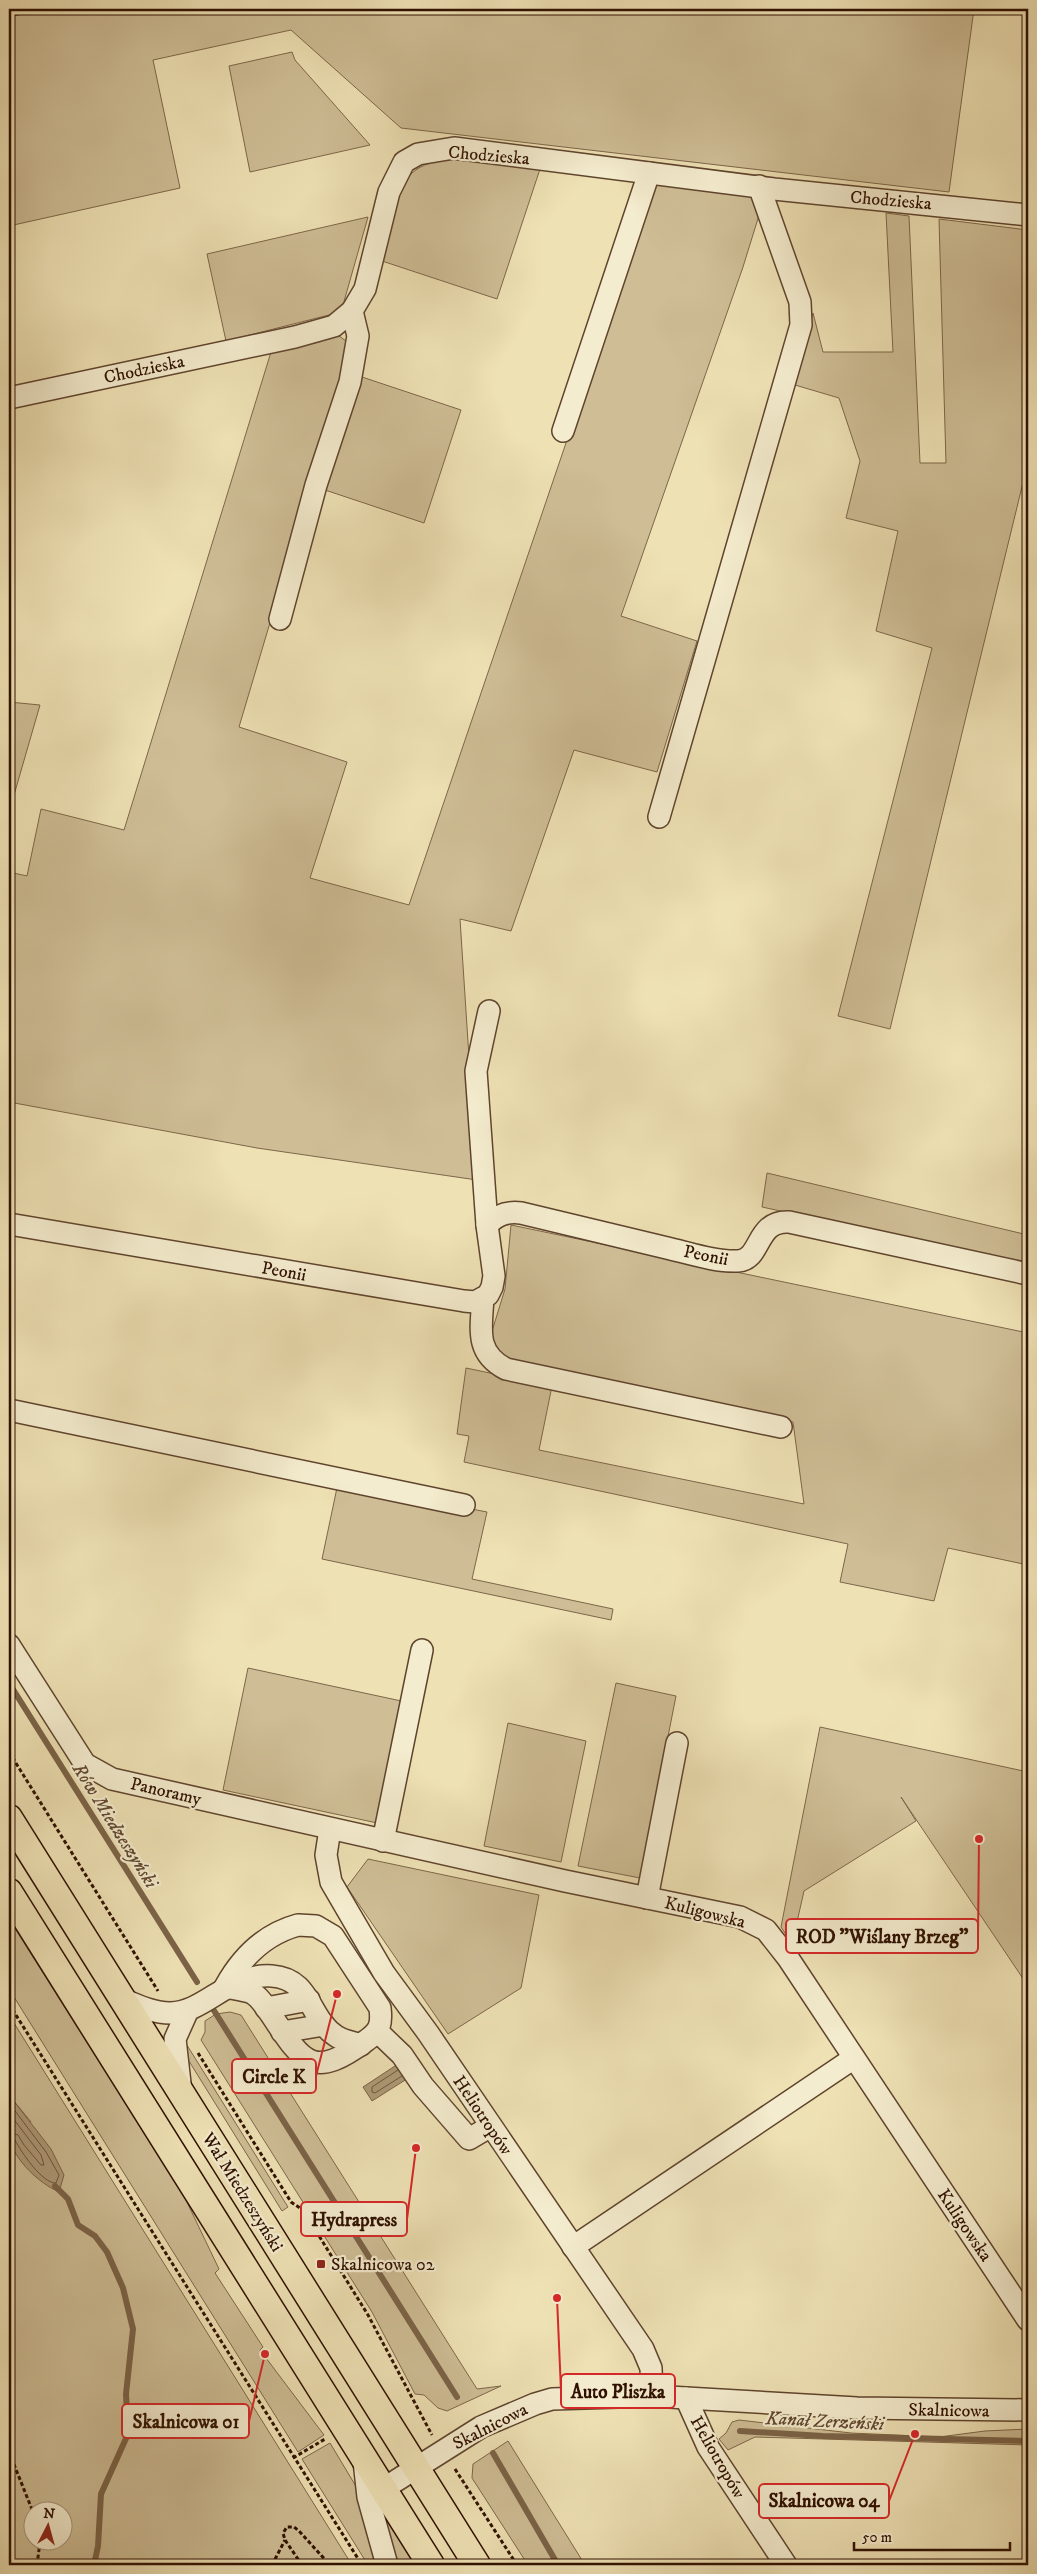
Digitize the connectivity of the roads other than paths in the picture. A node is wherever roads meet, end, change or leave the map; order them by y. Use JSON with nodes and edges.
{"nodes":[{"id":1,"x":649,"y":173,"type":"junction"},
{"id":2,"x":760,"y":186,"type":"junction"},
{"id":3,"x":1028,"y":215,"type":"edge"},
{"id":4,"x":352,"y":311,"type":"junction"},
{"id":5,"x":9,"y":398,"type":"edge"},
{"id":6,"x":563,"y":431,"type":"dead end"},
{"id":7,"x":280,"y":619,"type":"dead end"},
{"id":8,"x":659,"y":817,"type":"dead end"},
{"id":9,"x":489,"y":1011,"type":"dead end"},
{"id":10,"x":9,"y":1224,"type":"edge"},
{"id":11,"x":487,"y":1225,"type":"junction"},
{"id":12,"x":1028,"y":1274,"type":"edge"},
{"id":13,"x":483,"y":1298,"type":"junction"},
{"id":14,"x":9,"y":1410,"type":"edge"},
{"id":15,"x":781,"y":1427,"type":"dead end"},
{"id":16,"x":464,"y":1505,"type":"dead end"},
{"id":17,"x":9,"y":1645,"type":"edge"},
{"id":18,"x":422,"y":1650,"type":"dead end"},
{"id":19,"x":677,"y":1743,"type":"dead end"},
{"id":20,"x":9,"y":1818,"type":"edge"},
{"id":21,"x":330,"y":1829,"type":"junction"},
{"id":22,"x":383,"y":1841,"type":"junction"},
{"id":23,"x":9,"y":1892,"type":"edge"},
{"id":24,"x":647,"y":1898,"type":"junction"},
{"id":25,"x":226,"y":1987,"type":"junction"},
{"id":26,"x":122,"y":1999,"type":"junction"},
{"id":27,"x":309,"y":2000,"type":"junction"},
{"id":28,"x":266,"y":2008,"type":"junction"},
{"id":29,"x":180,"y":2016,"type":"junction"},
{"id":30,"x":324,"y":2025,"type":"junction"},
{"id":31,"x":282,"y":2032,"type":"junction"},
{"id":32,"x":378,"y":2032,"type":"junction"},
{"id":33,"x":361,"y":2044,"type":"junction"},
{"id":34,"x":854,"y":2058,"type":"junction"},
{"id":35,"x":182,"y":2094,"type":"junction"},
{"id":36,"x":491,"y":2126,"type":"junction"},
{"id":37,"x":573,"y":2247,"type":"junction"},
{"id":38,"x":1028,"y":2320,"type":"edge"},
{"id":39,"x":652,"y":2396,"type":"junction"},
{"id":40,"x":686,"y":2398,"type":"junction"},
{"id":41,"x":1028,"y":2410,"type":"edge"},
{"id":42,"x":364,"y":2458,"type":"junction"},
{"id":43,"x":415,"y":2466,"type":"junction"},
{"id":44,"x":383,"y":2489,"type":"junction"},
{"id":45,"x":387,"y":2565,"type":"edge"},
{"id":46,"x":431,"y":2565,"type":"edge"},
{"id":47,"x":477,"y":2565,"type":"edge"},
{"id":48,"x":786,"y":2565,"type":"edge"}],
"edges":[{"from":1,"to":2,"type":"street","name":"Chodzieska"},
{"from":1,"to":4,"type":"street","name":"Chodzieska"},
{"from":1,"to":6,"type":"street"},
{"from":2,"to":3,"type":"street","name":"Chodzieska"},
{"from":2,"to":8,"type":"street"},
{"from":4,"to":5,"type":"street","name":"Chodzieska"},
{"from":4,"to":7,"type":"street"},
{"from":9,"to":11,"type":"street"},
{"from":10,"to":13,"type":"street","name":"Peonii"},
{"from":11,"to":12,"type":"street","name":"Peonii"},
{"from":11,"to":13,"type":"street"},
{"from":13,"to":15,"type":"street"},
{"from":14,"to":16,"type":"street"},
{"from":17,"to":21,"type":"street","name":"Panoramy"},
{"from":18,"to":22,"type":"street"},
{"from":19,"to":24,"type":"street"},
{"from":20,"to":26,"type":"main road","name":"Wał Miedzeszyński"},
{"from":21,"to":22,"type":"street","name":"Kuligowska"},
{"from":21,"to":36,"type":"street","name":"Heliotropów"},
{"from":22,"to":24,"type":"street","name":"Kuligowska"},
{"from":23,"to":42,"type":"main road"},
{"from":24,"to":34,"type":"street","name":"Kuligowska"},
{"from":25,"to":27,"type":"street"},
{"from":25,"to":28,"type":"street"},
{"from":25,"to":29,"type":"street"},
{"from":25,"to":32,"type":"street"},
{"from":26,"to":29,"type":"street"},
{"from":26,"to":35,"type":"main road","name":"Wał Miedzeszyński"},
{"from":27,"to":28,"type":"street"},
{"from":27,"to":30,"type":"street"},
{"from":28,"to":31,"type":"street"},
{"from":29,"to":35,"type":"street"},
{"from":30,"to":31,"type":"street"},
{"from":30,"to":33,"type":"street"},
{"from":31,"to":33,"type":"street"},
{"from":32,"to":33,"type":"street"},
{"from":32,"to":36,"type":"street"},
{"from":34,"to":37,"type":"street"},
{"from":34,"to":38,"type":"street","name":"Kuligowska"},
{"from":35,"to":43,"type":"main road","name":"Wał Miedzeszyński"},
{"from":36,"to":37,"type":"street","name":"Heliotropów"},
{"from":37,"to":39,"type":"street","name":"Heliotropów"},
{"from":39,"to":40,"type":"street","name":"Skalnicowa"},
{"from":39,"to":43,"type":"street","name":"Skalnicowa"},
{"from":40,"to":41,"type":"street","name":"Skalnicowa"},
{"from":40,"to":48,"type":"street","name":"Heliotropów"},
{"from":42,"to":44,"type":"main road"},
{"from":42,"to":45,"type":"street"},
{"from":43,"to":44,"type":"street","name":"Skalnicowa"},
{"from":43,"to":47,"type":"main road","name":"Wał Miedzeszyński"},
{"from":44,"to":46,"type":"main road"}]}
